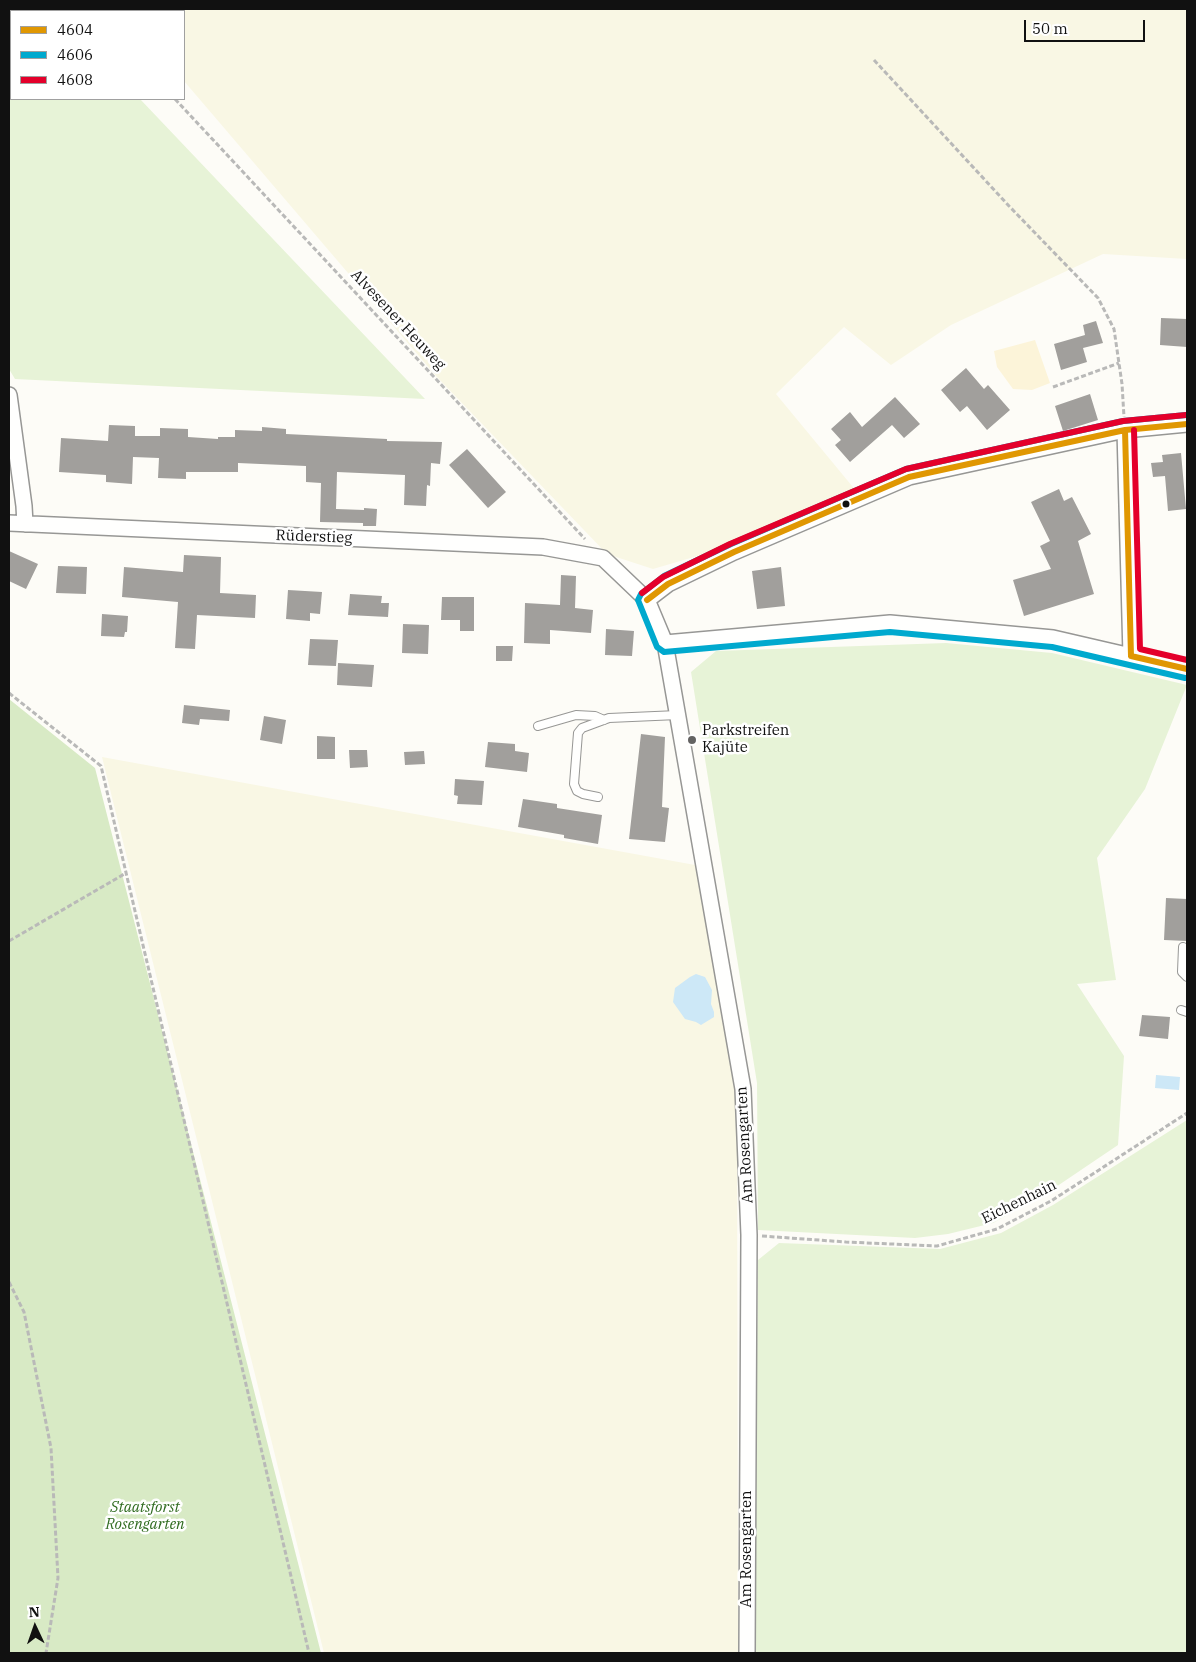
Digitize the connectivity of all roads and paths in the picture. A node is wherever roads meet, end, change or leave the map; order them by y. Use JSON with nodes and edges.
{"nodes":[{"id":1,"x":874,"y":60,"type":"dead end"},
{"id":2,"x":177,"y":100,"type":"edge"},
{"id":3,"x":1119,"y":363,"type":"junction"},
{"id":4,"x":1054,"y":387,"type":"dead end"},
{"id":5,"x":9,"y":395,"type":"edge"},
{"id":6,"x":1187,"y":424,"type":"edge"},
{"id":7,"x":1125,"y":430,"type":"junction"},
{"id":8,"x":9,"y":524,"type":"edge"},
{"id":9,"x":25,"y":524,"type":"junction"},
{"id":10,"x":603,"y":558,"type":"junction"},
{"id":11,"x":647,"y":600,"type":"junction"},
{"id":12,"x":665,"y":642,"type":"junction"},
{"id":13,"x":1131,"y":656,"type":"junction"},
{"id":14,"x":1187,"y":670,"type":"edge"},
{"id":15,"x":9,"y":693,"type":"edge"},
{"id":16,"x":678,"y":715,"type":"junction"},
{"id":17,"x":604,"y":720,"type":"junction"},
{"id":18,"x":538,"y":726,"type":"dead end"},
{"id":19,"x":598,"y":797,"type":"dead end"},
{"id":20,"x":126,"y":874,"type":"junction"},
{"id":21,"x":9,"y":941,"type":"edge"},
{"id":22,"x":1183,"y":948,"type":"dead end"},
{"id":23,"x":1187,"y":977,"type":"edge"},
{"id":24,"x":1187,"y":1113,"type":"edge"},
{"id":25,"x":749,"y":1235,"type":"junction"},
{"id":26,"x":9,"y":1282,"type":"edge"},
{"id":27,"x":46,"y":1653,"type":"edge"},
{"id":28,"x":309,"y":1653,"type":"edge"},
{"id":29,"x":747,"y":1653,"type":"edge"}],
"edges":[{"from":1,"to":3,"type":"path"},
{"from":2,"to":10,"type":"path","name":"Alvesener Heuweg"},
{"from":3,"to":4,"type":"path"},
{"from":3,"to":7,"type":"path"},
{"from":5,"to":9,"type":"street"},
{"from":6,"to":7,"type":"street"},
{"from":7,"to":11,"type":"street"},
{"from":7,"to":13,"type":"street"},
{"from":8,"to":9,"type":"street","name":"Rüderstieg"},
{"from":9,"to":10,"type":"street","name":"Rüderstieg"},
{"from":10,"to":11,"type":"street"},
{"from":11,"to":12,"type":"street","name":"Am Rosengarten"},
{"from":12,"to":13,"type":"street"},
{"from":12,"to":16,"type":"street","name":"Am Rosengarten"},
{"from":13,"to":14,"type":"street"},
{"from":15,"to":20,"type":"path"},
{"from":16,"to":17,"type":"lane"},
{"from":16,"to":25,"type":"street","name":"Am Rosengarten"},
{"from":17,"to":18,"type":"lane"},
{"from":17,"to":19,"type":"lane"},
{"from":20,"to":21,"type":"path"},
{"from":20,"to":28,"type":"path"},
{"from":22,"to":23,"type":"lane"},
{"from":24,"to":25,"type":"path","name":"Eichenhain"},
{"from":25,"to":29,"type":"street","name":"Am Rosengarten"},
{"from":26,"to":27,"type":"path"}]}
